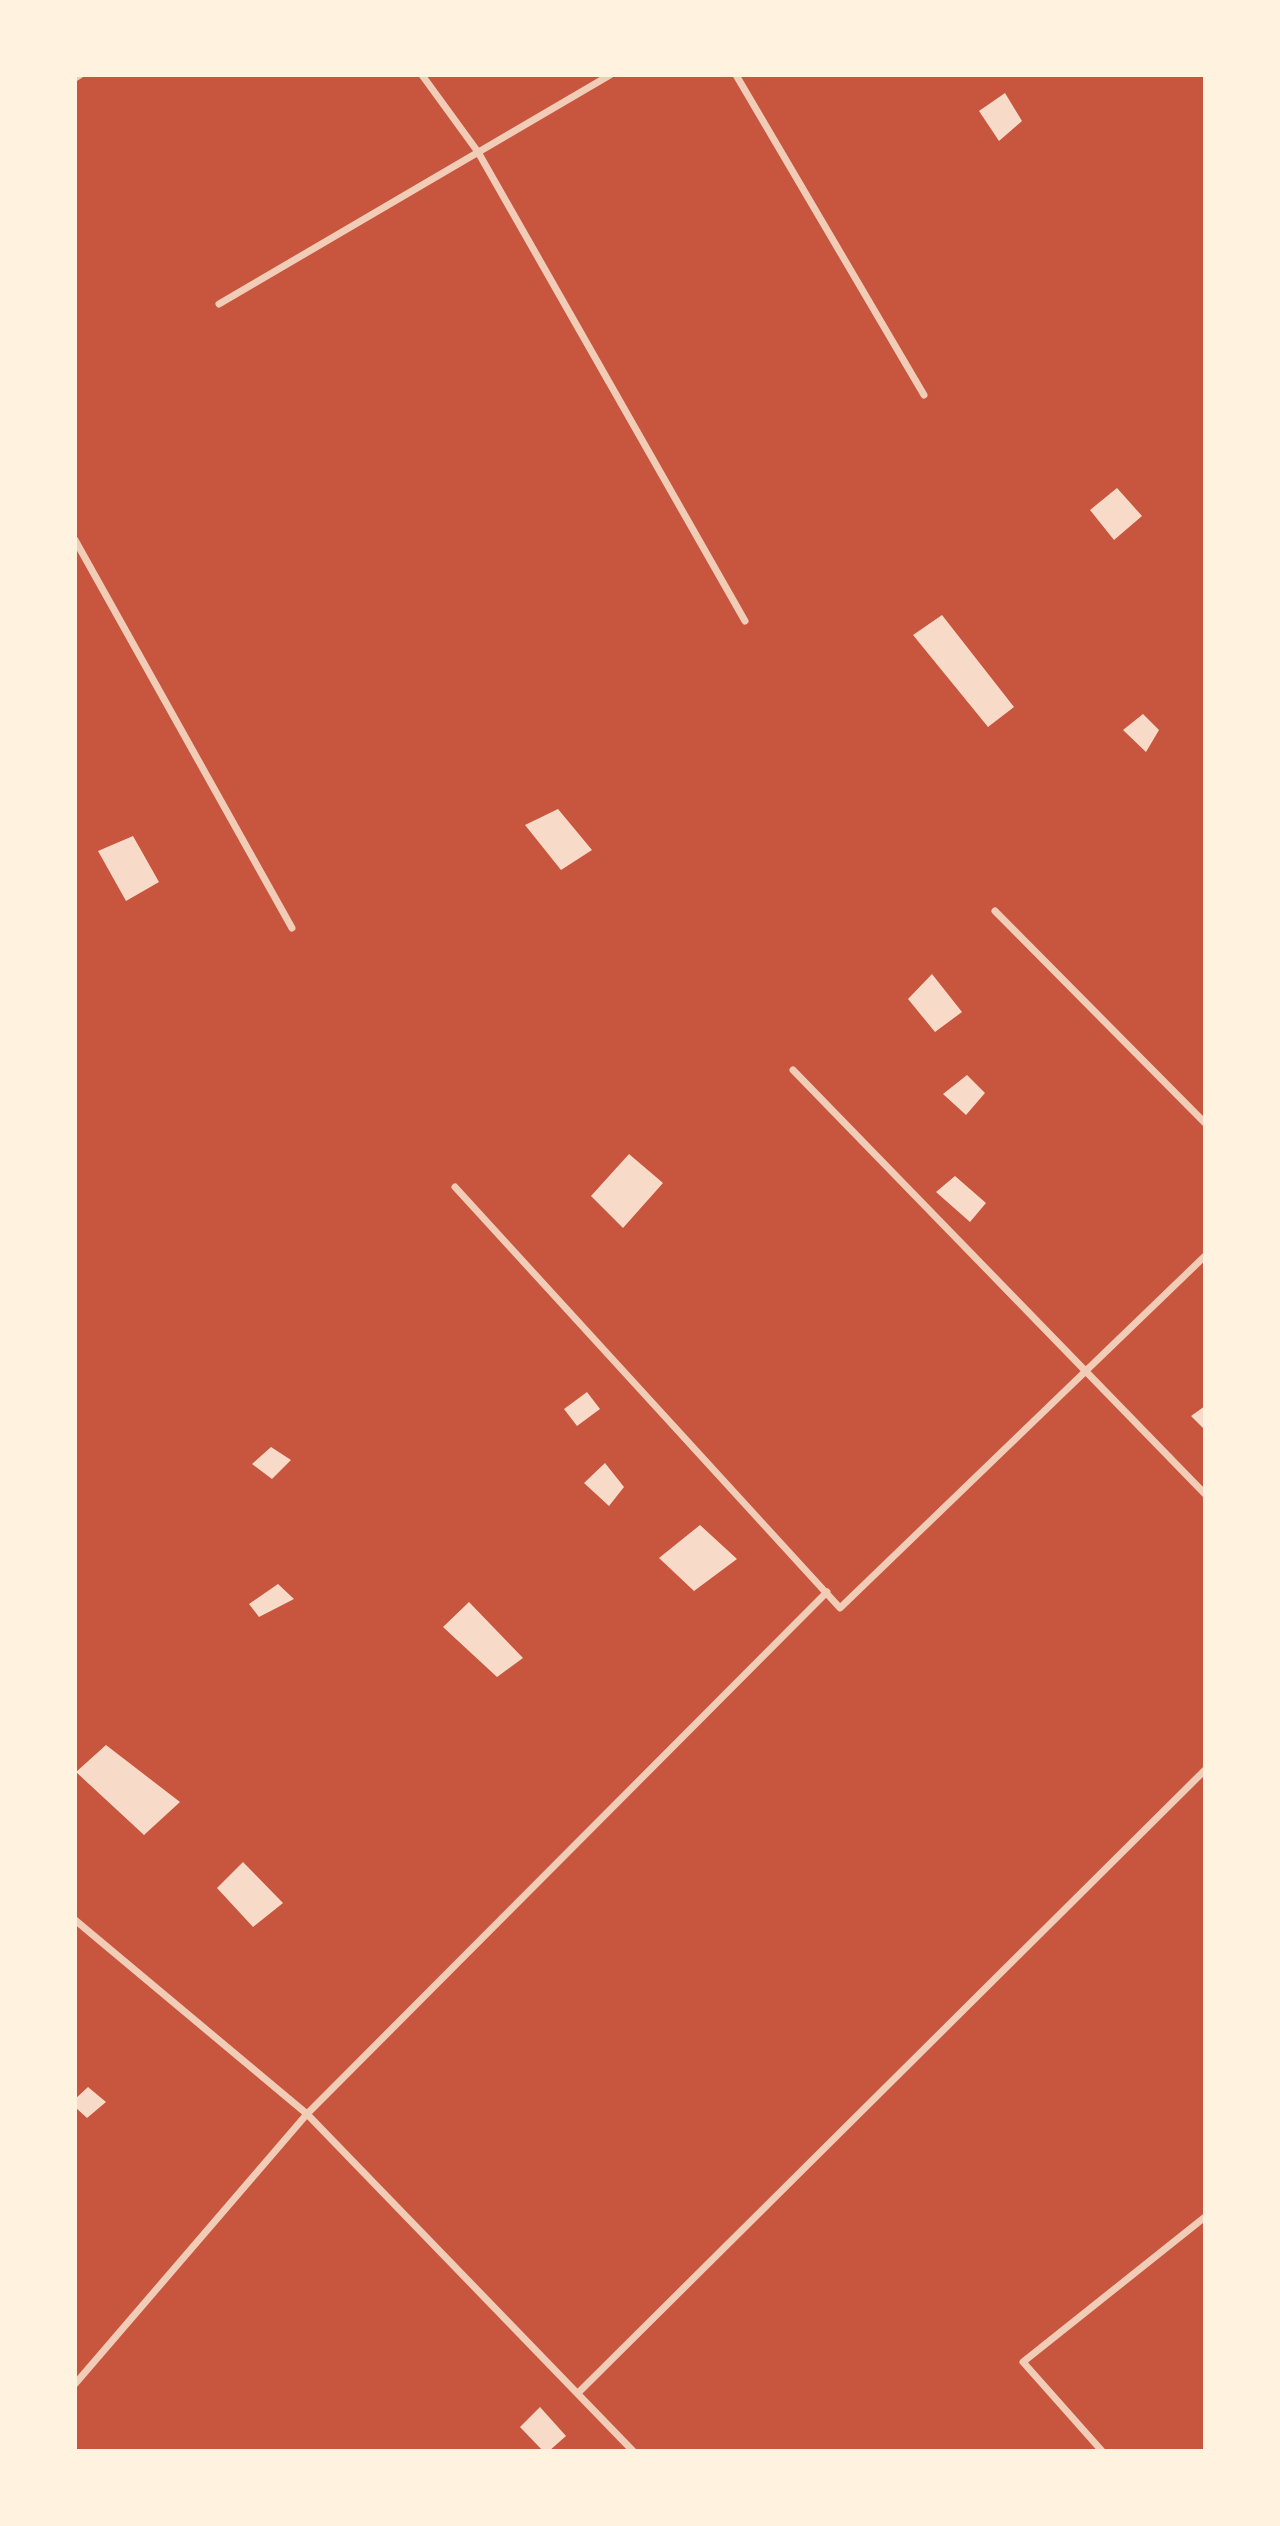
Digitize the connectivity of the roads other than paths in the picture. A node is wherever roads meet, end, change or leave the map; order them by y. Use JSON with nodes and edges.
{"nodes":[{"id":1,"x":422,"y":75,"type":"edge"},
{"id":2,"x":610,"y":75,"type":"edge"},
{"id":3,"x":736,"y":75,"type":"edge"},
{"id":4,"x":478,"y":152,"type":"junction"},
{"id":5,"x":219,"y":304,"type":"dead end"},
{"id":6,"x":924,"y":395,"type":"dead end"},
{"id":7,"x":75,"y":540,"type":"edge"},
{"id":8,"x":745,"y":621,"type":"dead end"},
{"id":9,"x":995,"y":911,"type":"dead end"},
{"id":10,"x":292,"y":928,"type":"dead end"},
{"id":11,"x":793,"y":1070,"type":"dead end"},
{"id":12,"x":1205,"y":1124,"type":"edge"},
{"id":13,"x":455,"y":1187,"type":"dead end"},
{"id":14,"x":1205,"y":1256,"type":"edge"},
{"id":15,"x":1086,"y":1371,"type":"junction"},
{"id":16,"x":1205,"y":1494,"type":"edge"},
{"id":17,"x":827,"y":1592,"type":"junction"},
{"id":18,"x":1205,"y":1770,"type":"edge"},
{"id":19,"x":75,"y":1920,"type":"edge"},
{"id":20,"x":307,"y":2114,"type":"junction"},
{"id":21,"x":1205,"y":2217,"type":"edge"},
{"id":22,"x":75,"y":2384,"type":"edge"},
{"id":23,"x":578,"y":2393,"type":"junction"},
{"id":24,"x":633,"y":2451,"type":"edge"},
{"id":25,"x":1102,"y":2451,"type":"edge"}],
"edges":[{"from":1,"to":4,"type":"street"},
{"from":2,"to":4,"type":"street"},
{"from":3,"to":6,"type":"street"},
{"from":4,"to":5,"type":"street"},
{"from":4,"to":8,"type":"street"},
{"from":7,"to":10,"type":"street"},
{"from":9,"to":12,"type":"street"},
{"from":11,"to":15,"type":"street"},
{"from":13,"to":17,"type":"street"},
{"from":14,"to":15,"type":"street"},
{"from":15,"to":16,"type":"street"},
{"from":15,"to":17,"type":"street"},
{"from":17,"to":20,"type":"street"},
{"from":18,"to":23,"type":"street"},
{"from":19,"to":20,"type":"street"},
{"from":20,"to":22,"type":"street"},
{"from":20,"to":23,"type":"street"},
{"from":21,"to":25,"type":"street"},
{"from":23,"to":24,"type":"street"}]}
